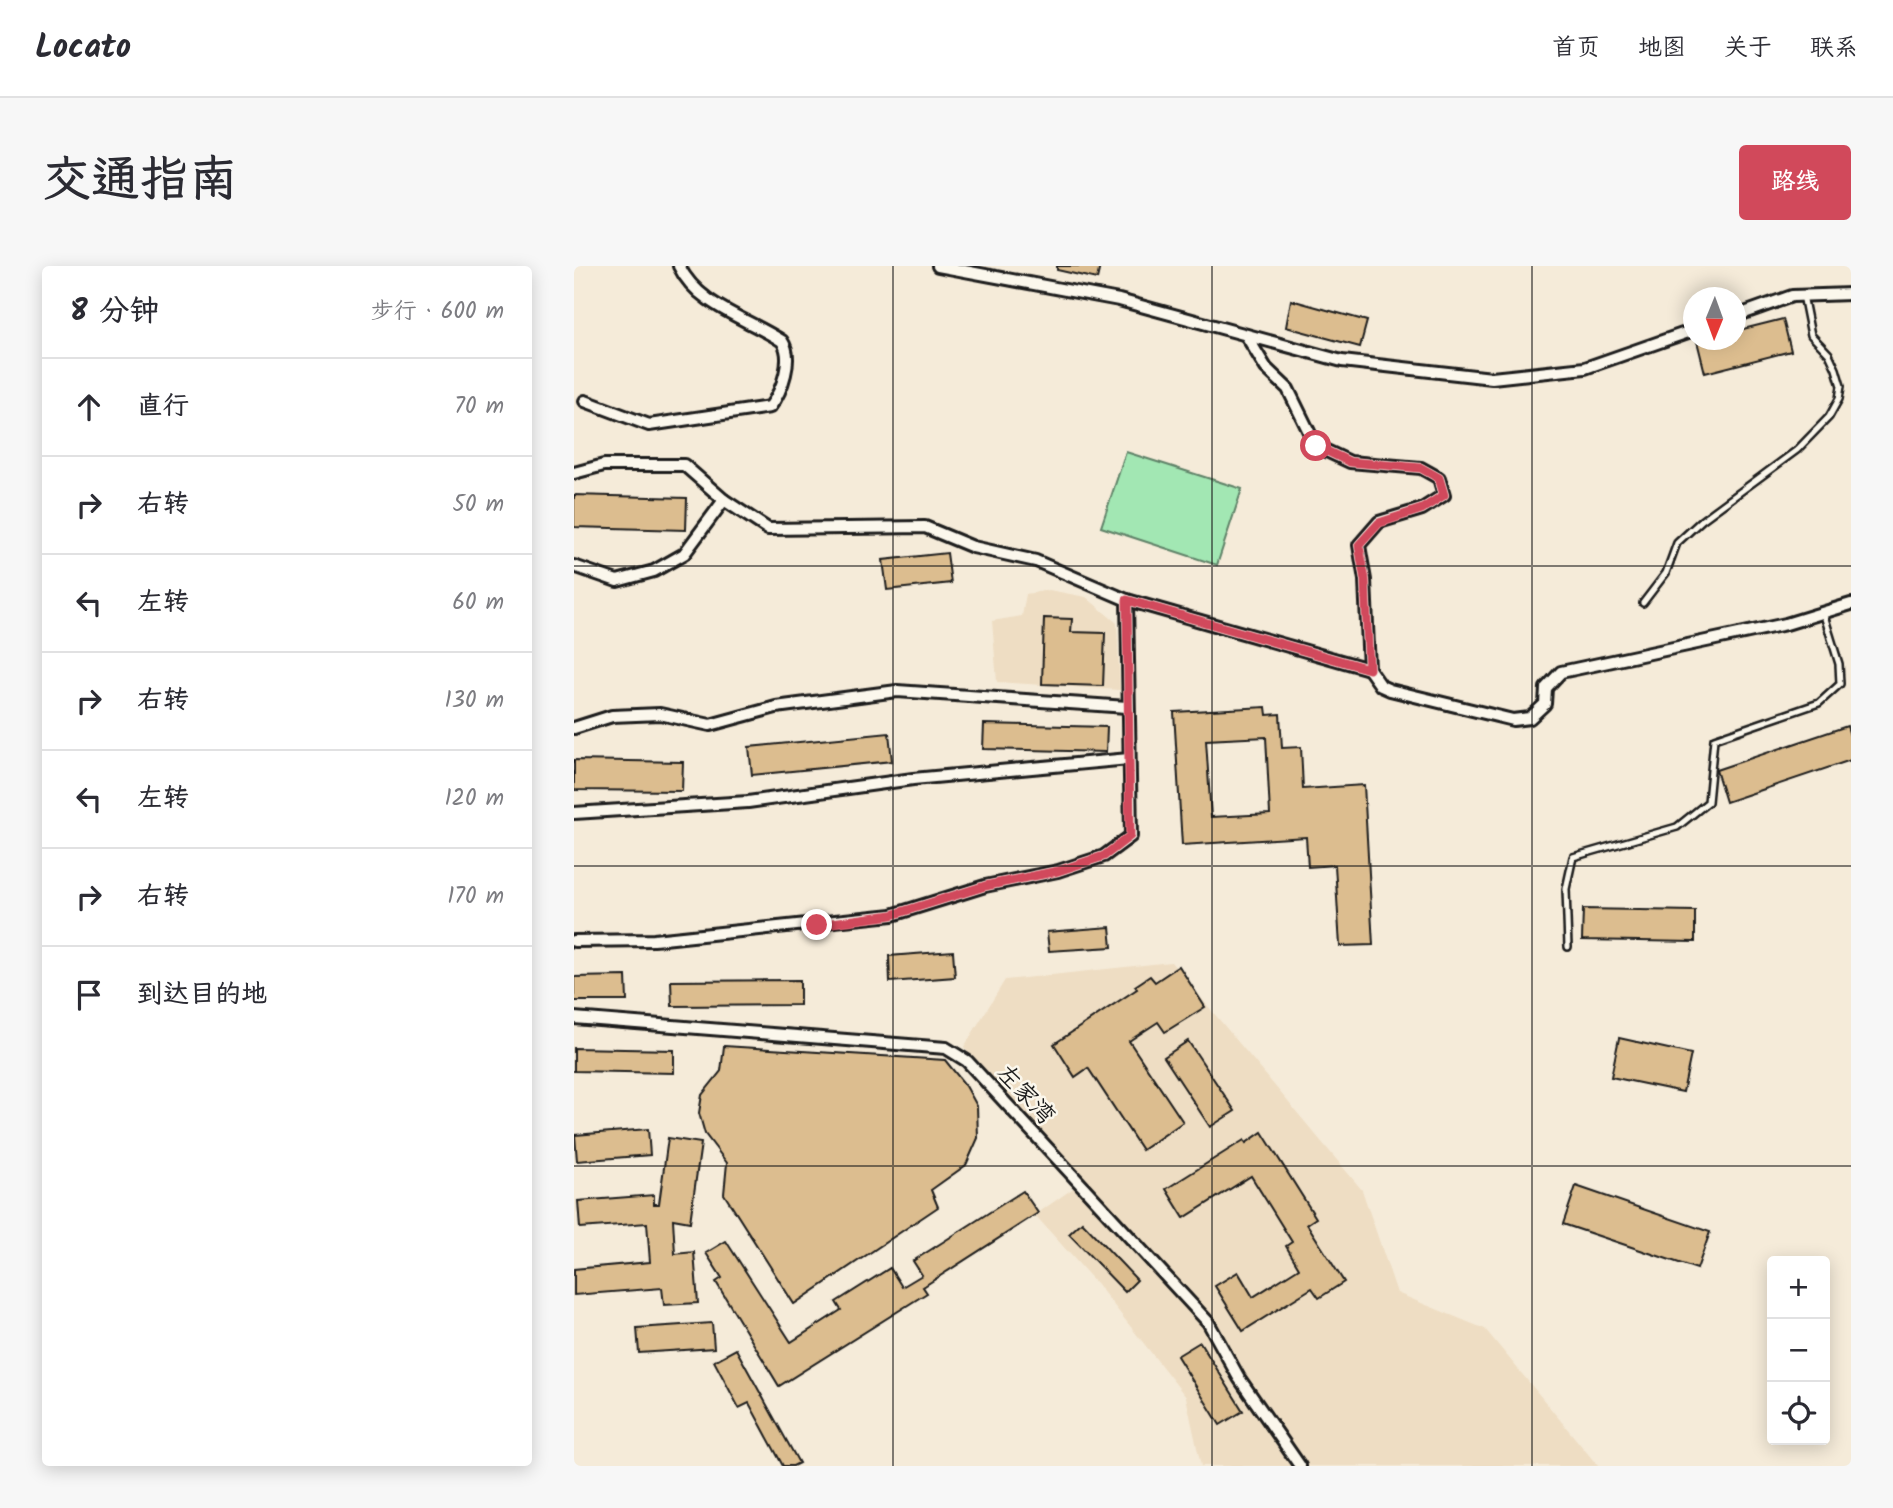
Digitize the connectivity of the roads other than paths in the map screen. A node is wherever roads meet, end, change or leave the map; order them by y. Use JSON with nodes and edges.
{"nodes":[{"id":1,"x":679,"y":266,"type":"edge"},
{"id":2,"x":938,"y":266,"type":"edge"},
{"id":3,"x":1851,"y":294,"type":"edge"},
{"id":4,"x":1803,"y":295,"type":"junction"},
{"id":5,"x":1746,"y":312,"type":"edge"},
{"id":6,"x":1683,"y":334,"type":"edge"},
{"id":7,"x":1246,"y":335,"type":"junction"},
{"id":8,"x":585,"y":401,"type":"dead end"},
{"id":9,"x":574,"y":473,"type":"edge"},
{"id":10,"x":724,"y":500,"type":"junction"},
{"id":11,"x":574,"y":566,"type":"edge"},
{"id":12,"x":1127,"y":600,"type":"junction"},
{"id":13,"x":1643,"y":603,"type":"dead end"},
{"id":14,"x":1851,"y":604,"type":"edge"},
{"id":15,"x":1824,"y":612,"type":"junction"},
{"id":16,"x":1369,"y":669,"type":"junction"},
{"id":17,"x":1127,"y":707,"type":"junction"},
{"id":18,"x":574,"y":728,"type":"edge"},
{"id":19,"x":1129,"y":759,"type":"junction"},
{"id":20,"x":574,"y":813,"type":"edge"},
{"id":21,"x":574,"y":941,"type":"edge"},
{"id":22,"x":1568,"y":947,"type":"dead end"},
{"id":23,"x":574,"y":1018,"type":"edge"},
{"id":24,"x":1300,"y":1466,"type":"edge"}],
"edges":[{"from":1,"to":8,"type":"street"},
{"from":2,"to":7,"type":"street"},
{"from":3,"to":4,"type":"street"},
{"from":4,"to":5,"type":"street"},
{"from":4,"to":13,"type":"lane"},
{"from":6,"to":7,"type":"street"},
{"from":7,"to":16,"type":"street"},
{"from":9,"to":10,"type":"street"},
{"from":10,"to":11,"type":"street"},
{"from":10,"to":12,"type":"street"},
{"from":12,"to":16,"type":"street"},
{"from":12,"to":17,"type":"street"},
{"from":14,"to":15,"type":"street"},
{"from":15,"to":16,"type":"street"},
{"from":15,"to":22,"type":"lane"},
{"from":17,"to":18,"type":"street"},
{"from":17,"to":19,"type":"street"},
{"from":19,"to":20,"type":"street"},
{"from":19,"to":21,"type":"street"},
{"from":23,"to":24,"type":"street","name":"左家湾"}]}
